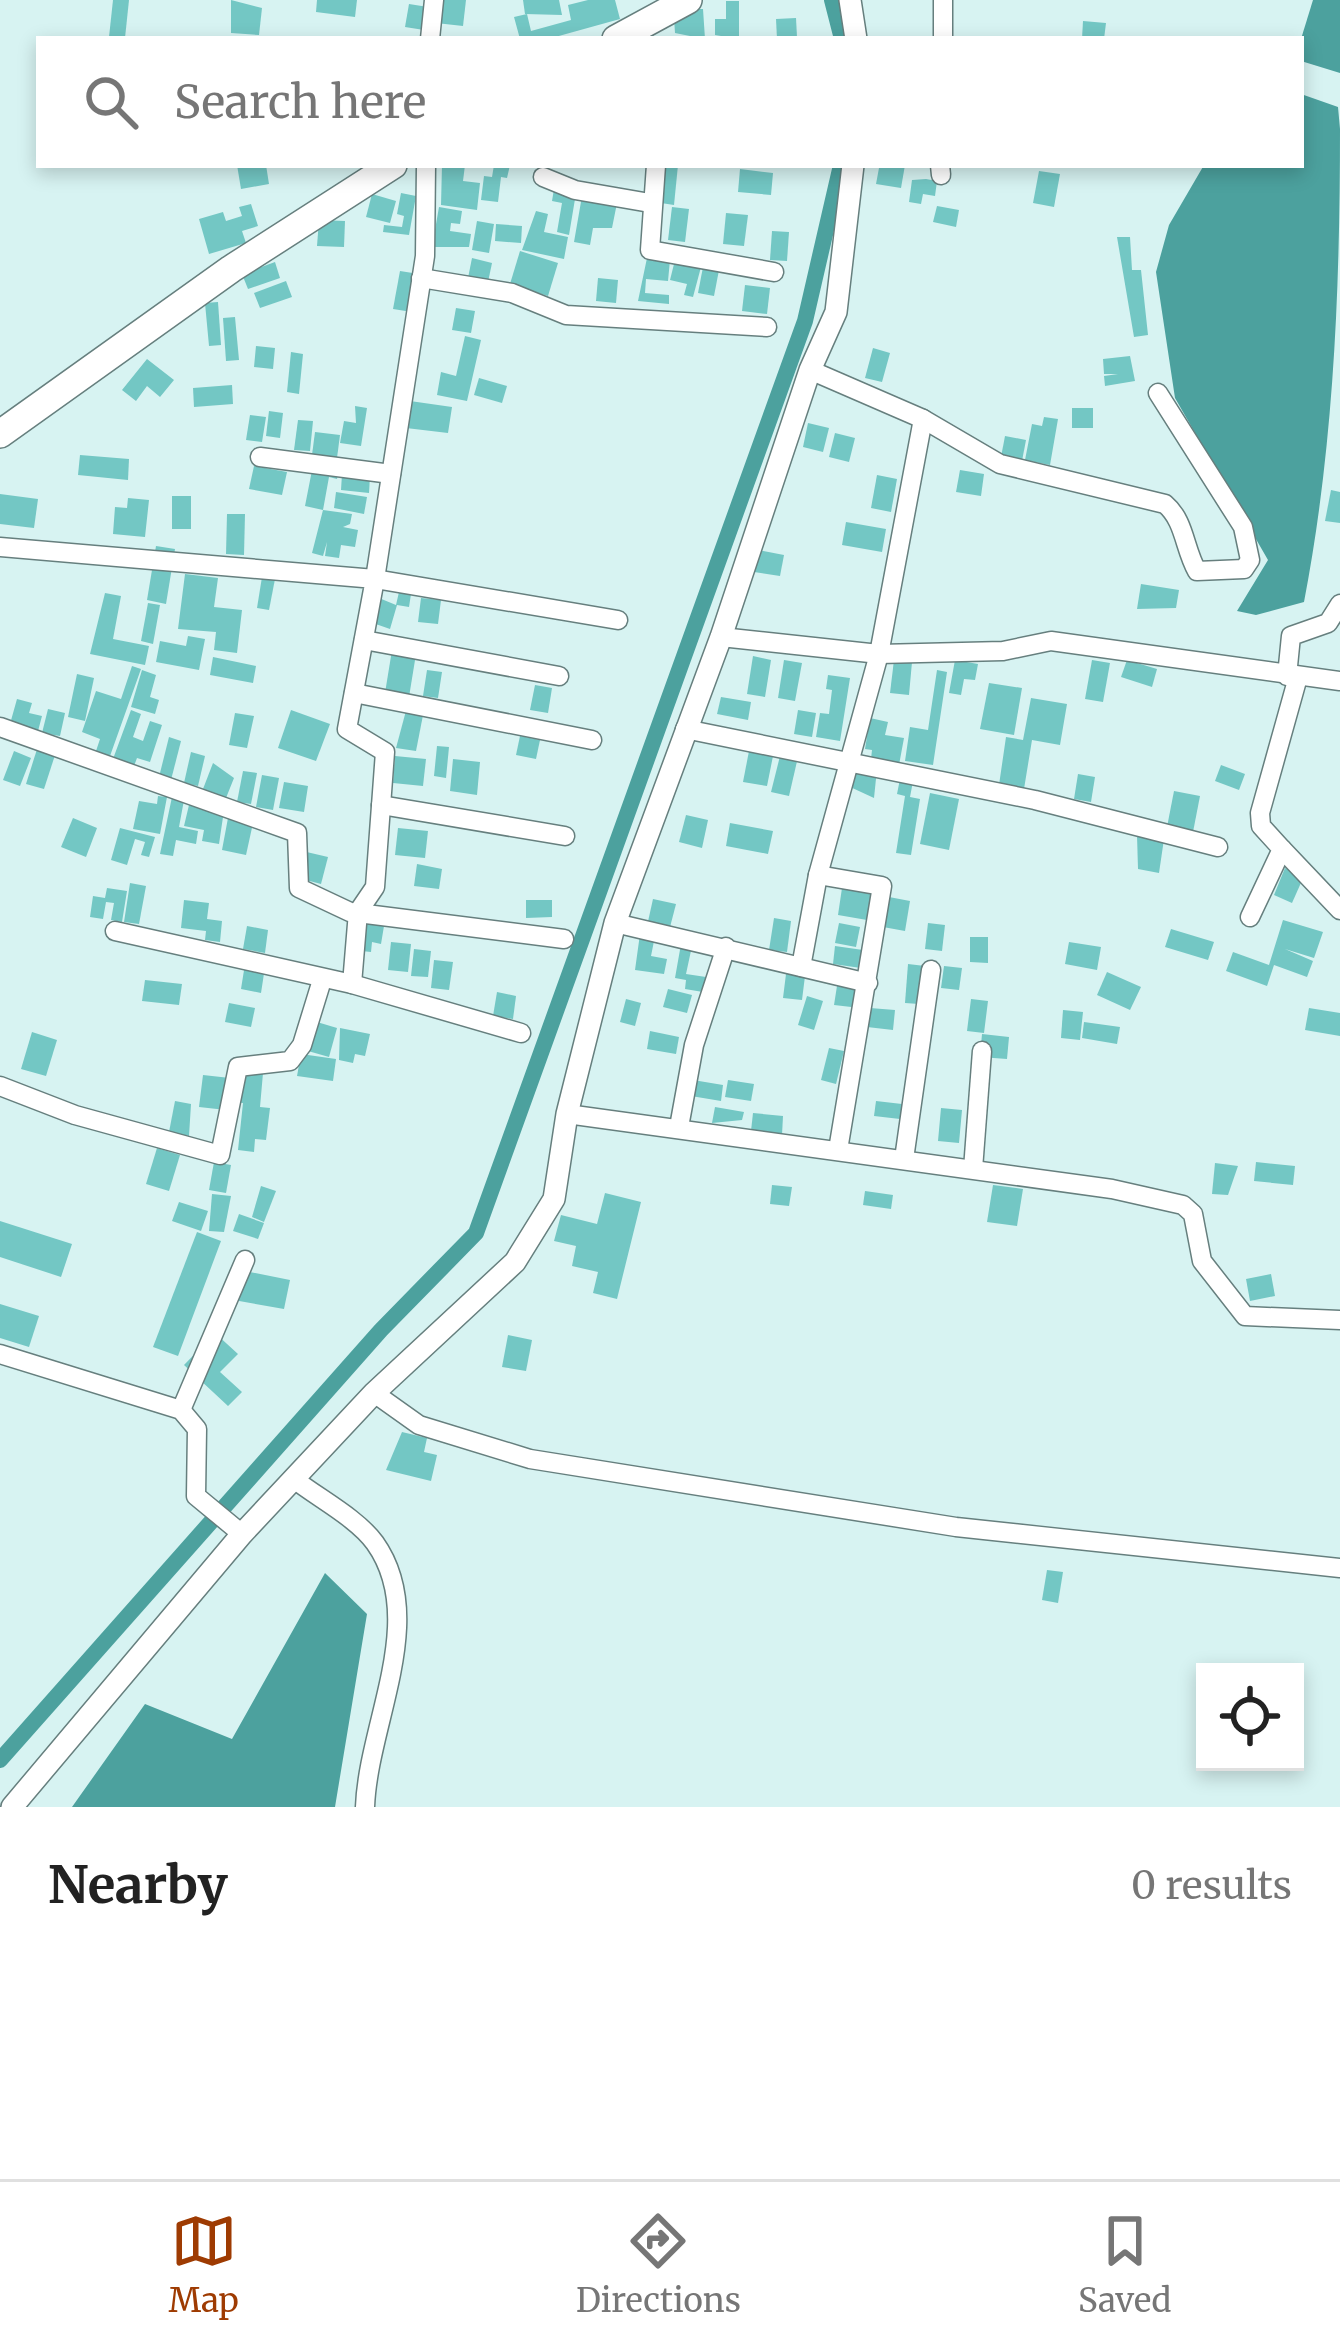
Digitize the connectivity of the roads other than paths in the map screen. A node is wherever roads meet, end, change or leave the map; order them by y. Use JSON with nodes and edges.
{"nodes":[{"id":1,"x":423,"y":0,"type":"edge"},
{"id":2,"x":688,"y":0,"type":"edge"},
{"id":3,"x":850,"y":0,"type":"edge"},
{"id":4,"x":943,"y":0,"type":"edge"},
{"id":5,"x":434,"y":1,"type":"edge"},
{"id":6,"x":653,"y":29,"type":"edge"},
{"id":7,"x":430,"y":36,"type":"edge"},
{"id":8,"x":856,"y":36,"type":"edge"},
{"id":9,"x":944,"y":36,"type":"edge"},
{"id":10,"x":388,"y":168,"type":"edge"},
{"id":11,"x":426,"y":168,"type":"edge"},
{"id":12,"x":656,"y":168,"type":"edge"},
{"id":13,"x":854,"y":168,"type":"edge"},
{"id":14,"x":544,"y":177,"type":"dead end"},
{"id":15,"x":650,"y":203,"type":"junction"},
{"id":16,"x":774,"y":272,"type":"dead end"},
{"id":17,"x":421,"y":278,"type":"junction"},
{"id":18,"x":767,"y":327,"type":"dead end"},
{"id":19,"x":810,"y":370,"type":"junction"},
{"id":20,"x":1158,"y":393,"type":"dead end"},
{"id":21,"x":923,"y":419,"type":"junction"},
{"id":22,"x":0,"y":434,"type":"edge"},
{"id":23,"x":260,"y":457,"type":"dead end"},
{"id":24,"x":391,"y":474,"type":"junction"},
{"id":25,"x":0,"y":547,"type":"edge"},
{"id":26,"x":375,"y":579,"type":"junction"},
{"id":27,"x":1340,"y":604,"type":"edge"},
{"id":28,"x":618,"y":620,"type":"dead end"},
{"id":29,"x":721,"y":638,"type":"junction"},
{"id":30,"x":364,"y":640,"type":"junction"},
{"id":31,"x":880,"y":654,"type":"junction"},
{"id":32,"x":559,"y":676,"type":"dead end"},
{"id":33,"x":1293,"y":676,"type":"junction"},
{"id":34,"x":1340,"y":680,"type":"edge"},
{"id":35,"x":353,"y":693,"type":"junction"},
{"id":36,"x":0,"y":727,"type":"edge"},
{"id":37,"x":685,"y":729,"type":"junction"},
{"id":38,"x":592,"y":740,"type":"dead end"},
{"id":39,"x":849,"y":762,"type":"junction"},
{"id":40,"x":381,"y":805,"type":"junction"},
{"id":41,"x":565,"y":836,"type":"dead end"},
{"id":42,"x":1218,"y":847,"type":"dead end"},
{"id":43,"x":1282,"y":849,"type":"junction"},
{"id":44,"x":818,"y":875,"type":"junction"},
{"id":45,"x":1340,"y":910,"type":"edge"},
{"id":46,"x":358,"y":912,"type":"junction"},
{"id":47,"x":1250,"y":917,"type":"dead end"},
{"id":48,"x":615,"y":923,"type":"junction"},
{"id":49,"x":115,"y":931,"type":"dead end"},
{"id":50,"x":564,"y":939,"type":"dead end"},
{"id":51,"x":726,"y":946,"type":"junction"},
{"id":52,"x":801,"y":967,"type":"junction"},
{"id":53,"x":931,"y":970,"type":"dead end"},
{"id":54,"x":322,"y":980,"type":"junction"},
{"id":55,"x":868,"y":983,"type":"junction"},
{"id":56,"x":352,"y":984,"type":"junction"},
{"id":57,"x":521,"y":1033,"type":"dead end"},
{"id":58,"x":982,"y":1051,"type":"dead end"},
{"id":59,"x":0,"y":1086,"type":"edge"},
{"id":60,"x":567,"y":1114,"type":"junction"},
{"id":61,"x":680,"y":1127,"type":"junction"},
{"id":62,"x":838,"y":1150,"type":"junction"},
{"id":63,"x":904,"y":1159,"type":"junction"},
{"id":64,"x":974,"y":1169,"type":"junction"},
{"id":65,"x":245,"y":1260,"type":"dead end"},
{"id":66,"x":1340,"y":1320,"type":"edge"},
{"id":67,"x":0,"y":1354,"type":"edge"},
{"id":68,"x":374,"y":1393,"type":"junction"},
{"id":69,"x":181,"y":1410,"type":"junction"},
{"id":70,"x":294,"y":1479,"type":"junction"},
{"id":71,"x":242,"y":1534,"type":"junction"},
{"id":72,"x":1340,"y":1568,"type":"edge"},
{"id":73,"x":11,"y":1807,"type":"edge"},
{"id":74,"x":365,"y":1807,"type":"edge"}],
"edges":[{"from":1,"to":5,"type":"street"},
{"from":2,"to":6,"type":"main road"},
{"from":3,"to":8,"type":"street"},
{"from":4,"to":9,"type":"street"},
{"from":5,"to":7,"type":"street"},
{"from":10,"to":22,"type":"main road"},
{"from":11,"to":17,"type":"street"},
{"from":12,"to":15,"type":"street"},
{"from":13,"to":19,"type":"street"},
{"from":14,"to":15,"type":"street"},
{"from":15,"to":16,"type":"street"},
{"from":17,"to":18,"type":"street"},
{"from":17,"to":24,"type":"street"},
{"from":19,"to":21,"type":"street"},
{"from":19,"to":29,"type":"street"},
{"from":20,"to":21,"type":"street"},
{"from":21,"to":31,"type":"street"},
{"from":23,"to":24,"type":"street"},
{"from":24,"to":26,"type":"street"},
{"from":25,"to":26,"type":"street"},
{"from":26,"to":28,"type":"street"},
{"from":26,"to":30,"type":"street"},
{"from":27,"to":33,"type":"street"},
{"from":29,"to":31,"type":"street"},
{"from":29,"to":37,"type":"street"},
{"from":30,"to":32,"type":"street"},
{"from":30,"to":35,"type":"street"},
{"from":31,"to":33,"type":"street"},
{"from":31,"to":39,"type":"street"},
{"from":33,"to":34,"type":"street"},
{"from":33,"to":43,"type":"street"},
{"from":35,"to":38,"type":"street"},
{"from":35,"to":40,"type":"street"},
{"from":36,"to":46,"type":"street"},
{"from":37,"to":39,"type":"street"},
{"from":37,"to":48,"type":"street"},
{"from":39,"to":42,"type":"street"},
{"from":39,"to":44,"type":"street"},
{"from":40,"to":41,"type":"street"},
{"from":40,"to":46,"type":"street"},
{"from":43,"to":45,"type":"street"},
{"from":43,"to":47,"type":"street"},
{"from":44,"to":52,"type":"street"},
{"from":44,"to":55,"type":"street"},
{"from":46,"to":50,"type":"street"},
{"from":46,"to":56,"type":"street"},
{"from":48,"to":51,"type":"street"},
{"from":48,"to":60,"type":"street"},
{"from":49,"to":54,"type":"street"},
{"from":51,"to":52,"type":"street"},
{"from":51,"to":61,"type":"street"},
{"from":52,"to":55,"type":"street"},
{"from":53,"to":63,"type":"street"},
{"from":54,"to":56,"type":"street"},
{"from":54,"to":59,"type":"street"},
{"from":55,"to":62,"type":"street"},
{"from":56,"to":57,"type":"street"},
{"from":58,"to":64,"type":"street"},
{"from":60,"to":61,"type":"street"},
{"from":60,"to":68,"type":"street"},
{"from":61,"to":62,"type":"street"},
{"from":62,"to":63,"type":"street"},
{"from":63,"to":64,"type":"street"},
{"from":64,"to":66,"type":"street"},
{"from":65,"to":69,"type":"street"},
{"from":67,"to":69,"type":"street"},
{"from":68,"to":70,"type":"street"},
{"from":68,"to":72,"type":"street"},
{"from":69,"to":71,"type":"street"},
{"from":70,"to":71,"type":"street"},
{"from":70,"to":74,"type":"street"},
{"from":71,"to":73,"type":"street"}]}
